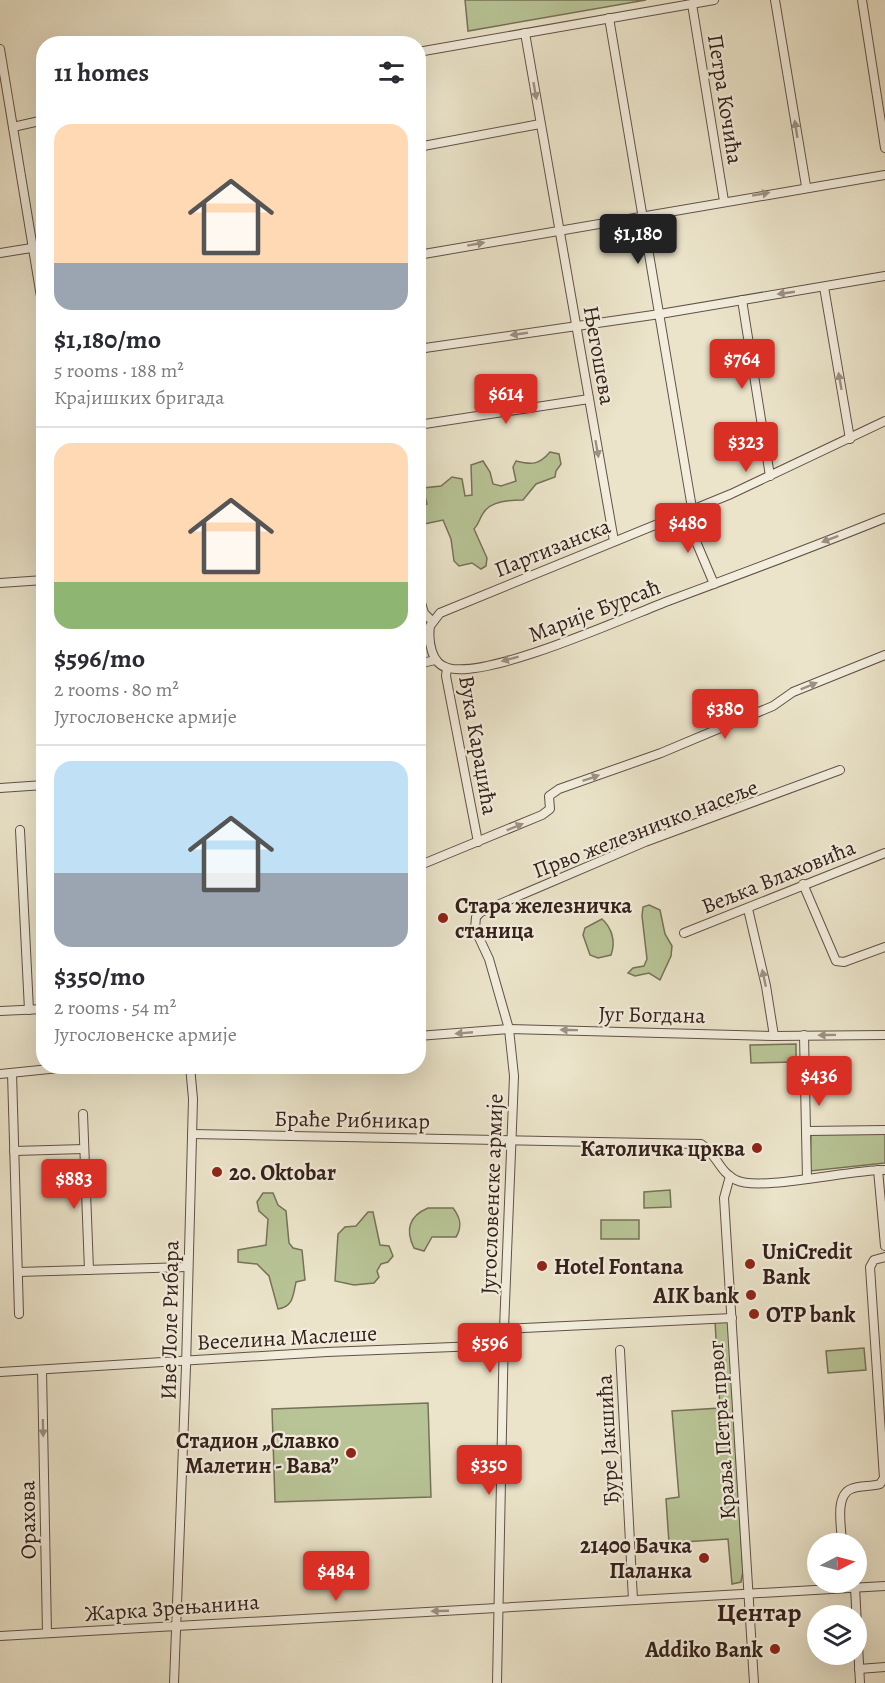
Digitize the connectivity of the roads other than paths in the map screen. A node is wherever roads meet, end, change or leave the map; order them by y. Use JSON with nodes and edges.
{"nodes":[{"id":1,"x":714,"y":0,"type":"edge"},
{"id":2,"x":775,"y":0,"type":"edge"},
{"id":3,"x":862,"y":0,"type":"edge"},
{"id":4,"x":692,"y":4,"type":"junction"},
{"id":5,"x":609,"y":18,"type":"junction"},
{"id":6,"x":525,"y":33,"type":"junction"},
{"id":7,"x":0,"y":49,"type":"edge"},
{"id":8,"x":426,"y":51,"type":"edge"},
{"id":9,"x":36,"y":122,"type":"edge"},
{"id":10,"x":540,"y":124,"type":"junction"},
{"id":11,"x":13,"y":127,"type":"junction"},
{"id":12,"x":426,"y":145,"type":"edge"},
{"id":13,"x":885,"y":148,"type":"edge"},
{"id":14,"x":885,"y":175,"type":"edge"},
{"id":15,"x":806,"y":186,"type":"junction"},
{"id":16,"x":724,"y":201,"type":"junction"},
{"id":17,"x":642,"y":215,"type":"junction"},
{"id":18,"x":559,"y":229,"type":"junction"},
{"id":19,"x":36,"y":248,"type":"edge"},
{"id":20,"x":33,"y":249,"type":"junction"},
{"id":21,"x":0,"y":253,"type":"edge"},
{"id":22,"x":426,"y":254,"type":"edge"},
{"id":23,"x":36,"y":267,"type":"edge"},
{"id":24,"x":885,"y":276,"type":"edge"},
{"id":25,"x":824,"y":287,"type":"junction"},
{"id":26,"x":742,"y":300,"type":"junction"},
{"id":27,"x":660,"y":314,"type":"junction"},
{"id":28,"x":577,"y":326,"type":"junction"},
{"id":29,"x":426,"y":348,"type":"edge"},
{"id":30,"x":589,"y":399,"type":"junction"},
{"id":31,"x":885,"y":421,"type":"edge"},
{"id":32,"x":426,"y":424,"type":"edge"},
{"id":33,"x":850,"y":439,"type":"junction"},
{"id":34,"x":770,"y":476,"type":"junction"},
{"id":35,"x":692,"y":508,"type":"junction"},
{"id":36,"x":684,"y":513,"type":"junction"},
{"id":37,"x":885,"y":518,"type":"edge"},
{"id":38,"x":614,"y":541,"type":"junction"},
{"id":39,"x":36,"y":581,"type":"edge"},
{"id":40,"x":0,"y":583,"type":"edge"},
{"id":41,"x":714,"y":585,"type":"junction"},
{"id":42,"x":426,"y":615,"type":"edge"},
{"id":43,"x":432,"y":621,"type":"junction"},
{"id":44,"x":885,"y":655,"type":"edge"},
{"id":45,"x":435,"y":660,"type":"junction"},
{"id":46,"x":426,"y":662,"type":"edge"},
{"id":47,"x":447,"y":668,"type":"junction"},
{"id":48,"x":840,"y":770,"type":"dead end"},
{"id":49,"x":36,"y":786,"type":"edge"},
{"id":50,"x":0,"y":788,"type":"edge"},
{"id":51,"x":20,"y":830,"type":"dead end"},
{"id":52,"x":478,"y":842,"type":"junction"},
{"id":53,"x":885,"y":853,"type":"edge"},
{"id":54,"x":426,"y":863,"type":"edge"},
{"id":55,"x":804,"y":884,"type":"junction"},
{"id":56,"x":748,"y":909,"type":"junction"},
{"id":57,"x":475,"y":929,"type":"joint"},
{"id":58,"x":684,"y":933,"type":"dead end"},
{"id":59,"x":885,"y":947,"type":"edge"},
{"id":60,"x":29,"y":1010,"type":"junction"},
{"id":61,"x":36,"y":1010,"type":"edge"},
{"id":62,"x":0,"y":1011,"type":"edge"},
{"id":63,"x":509,"y":1029,"type":"junction"},
{"id":64,"x":426,"y":1035,"type":"edge"},
{"id":65,"x":804,"y":1035,"type":"junction"},
{"id":66,"x":885,"y":1035,"type":"edge"},
{"id":67,"x":774,"y":1036,"type":"junction"},
{"id":68,"x":36,"y":1070,"type":"edge"},
{"id":69,"x":12,"y":1073,"type":"junction"},
{"id":70,"x":0,"y":1074,"type":"edge"},
{"id":71,"x":191,"y":1074,"type":"edge"},
{"id":72,"x":83,"y":1114,"type":"dead end"},
{"id":73,"x":885,"y":1130,"type":"edge"},
{"id":74,"x":807,"y":1131,"type":"junction"},
{"id":75,"x":192,"y":1134,"type":"junction"},
{"id":76,"x":512,"y":1140,"type":"junction"},
{"id":77,"x":84,"y":1149,"type":"junction"},
{"id":78,"x":14,"y":1151,"type":"junction"},
{"id":79,"x":882,"y":1170,"type":"edge"},
{"id":80,"x":730,"y":1176,"type":"junction"},
{"id":81,"x":807,"y":1179,"type":"junction"},
{"id":82,"x":885,"y":1246,"type":"edge"},
{"id":83,"x":885,"y":1257,"type":"edge"},
{"id":84,"x":187,"y":1267,"type":"junction"},
{"id":85,"x":89,"y":1270,"type":"junction"},
{"id":86,"x":18,"y":1272,"type":"junction"},
{"id":87,"x":19,"y":1314,"type":"dead end"},
{"id":88,"x":732,"y":1318,"type":"junction"},
{"id":89,"x":504,"y":1329,"type":"junction"},
{"id":90,"x":504,"y":1345,"type":"junction"},
{"id":91,"x":620,"y":1350,"type":"dead end"},
{"id":92,"x":187,"y":1361,"type":"junction"},
{"id":93,"x":42,"y":1370,"type":"junction"},
{"id":94,"x":0,"y":1372,"type":"edge"},
{"id":95,"x":842,"y":1533,"type":"edge"},
{"id":96,"x":885,"y":1586,"type":"edge"},
{"id":97,"x":867,"y":1587,"type":"edge"},
{"id":98,"x":807,"y":1588,"type":"edge"},
{"id":99,"x":749,"y":1592,"type":"junction"},
{"id":100,"x":855,"y":1593,"type":"edge"},
{"id":101,"x":633,"y":1600,"type":"junction"},
{"id":102,"x":499,"y":1608,"type":"junction"},
{"id":103,"x":176,"y":1625,"type":"junction"},
{"id":104,"x":48,"y":1633,"type":"junction"},
{"id":105,"x":0,"y":1636,"type":"edge"},
{"id":106,"x":885,"y":1667,"type":"edge"},
{"id":107,"x":859,"y":1669,"type":"junction"},
{"id":108,"x":174,"y":1683,"type":"edge"},
{"id":109,"x":497,"y":1683,"type":"edge"},
{"id":110,"x":754,"y":1683,"type":"edge"},
{"id":111,"x":860,"y":1683,"type":"edge"}],
"edges":[{"from":1,"to":4,"type":"street"},
{"from":15,"to":2,"type":"street","one_way":true},
{"from":3,"to":13,"type":"street"},
{"from":4,"to":5,"type":"street"},
{"from":4,"to":16,"type":"street","name":"Петра Кочића"},
{"from":5,"to":6,"type":"street"},
{"from":5,"to":17,"type":"street"},
{"from":6,"to":8,"type":"street"},
{"from":6,"to":10,"type":"street","name":"Његошева","one_way":true},
{"from":7,"to":11,"type":"street"},
{"from":9,"to":11,"type":"street"},
{"from":10,"to":12,"type":"street"},
{"from":10,"to":18,"type":"street","name":"Његошева"},
{"from":11,"to":20,"type":"street"},
{"from":14,"to":15,"type":"street"},
{"from":16,"to":15,"type":"street","one_way":true},
{"from":16,"to":17,"type":"street"},
{"from":17,"to":18,"type":"street"},
{"from":17,"to":27,"type":"street"},
{"from":22,"to":18,"type":"street","one_way":true},
{"from":18,"to":28,"type":"street","name":"Његошева"},
{"from":19,"to":20,"type":"street"},
{"from":20,"to":21,"type":"street"},
{"from":20,"to":23,"type":"street"},
{"from":24,"to":25,"type":"street"},
{"from":25,"to":26,"type":"street","one_way":true},
{"from":33,"to":25,"type":"street","one_way":true},
{"from":26,"to":27,"type":"street"},
{"from":26,"to":34,"type":"street"},
{"from":27,"to":28,"type":"street"},
{"from":27,"to":35,"type":"street"},
{"from":28,"to":29,"type":"street","one_way":true},
{"from":28,"to":30,"type":"street","name":"Његошева"},
{"from":30,"to":32,"type":"street"},
{"from":30,"to":38,"type":"street","name":"Његошева","one_way":true},
{"from":31,"to":33,"type":"street","name":"Партизанска"},
{"from":33,"to":34,"type":"street","name":"Партизанска"},
{"from":34,"to":35,"type":"street","name":"Партизанска"},
{"from":35,"to":36,"type":"street","name":"Партизанска"},
{"from":36,"to":38,"type":"street","name":"Партизанска"},
{"from":36,"to":41,"type":"street"},
{"from":37,"to":41,"type":"street","name":"Марије Бурсаћ","one_way":true},
{"from":38,"to":43,"type":"street","name":"Партизанска"},
{"from":39,"to":40,"type":"street"},
{"from":41,"to":47,"type":"street","name":"Марије Бурсаћ","one_way":true},
{"from":42,"to":43,"type":"street","name":"Вука Караџића"},
{"from":43,"to":45,"type":"street","name":"Вука Караџића"},
{"from":52,"to":44,"type":"street","one_way":true},
{"from":45,"to":46,"type":"street"},
{"from":45,"to":47,"type":"street","name":"Вука Караџића"},
{"from":47,"to":52,"type":"street","name":"Вука Караџића"},
{"from":48,"to":57,"type":"street","name":"Прво железничко насеље"},
{"from":49,"to":50,"type":"street"},
{"from":51,"to":60,"type":"street"},
{"from":52,"to":54,"type":"street"},
{"from":53,"to":55,"type":"street","name":"Вељка Влаховића"},
{"from":55,"to":56,"type":"street","name":"Вељка Влаховића"},
{"from":55,"to":59,"type":"street"},
{"from":56,"to":58,"type":"street","name":"Вељка Влаховића"},
{"from":67,"to":56,"type":"street","one_way":true},
{"from":57,"to":63,"type":"street","name":"Југословенске армије"},
{"from":60,"to":61,"type":"street"},
{"from":60,"to":62,"type":"street"},
{"from":63,"to":64,"type":"street","name":"Југ Богдана","one_way":true},
{"from":67,"to":63,"type":"street","name":"Југ Богдана","one_way":true},
{"from":63,"to":76,"type":"street","name":"Југословенске армије"},
{"from":66,"to":65,"type":"street","name":"Југ Богдана","one_way":true},
{"from":65,"to":67,"type":"street","name":"Југ Богдана"},
{"from":65,"to":74,"type":"street"},
{"from":68,"to":69,"type":"street"},
{"from":69,"to":70,"type":"street"},
{"from":69,"to":78,"type":"street"},
{"from":71,"to":75,"type":"street","name":"Иве Лоле Рибара"},
{"from":72,"to":77,"type":"street"},
{"from":73,"to":74,"type":"street"},
{"from":74,"to":81,"type":"street"},
{"from":75,"to":76,"type":"street","name":"Браће Рибникар"},
{"from":75,"to":84,"type":"street","name":"Иве Лоле Рибара"},
{"from":76,"to":80,"type":"street","name":"Браће Рибникар"},
{"from":76,"to":89,"type":"street","name":"Југословенске армије"},
{"from":77,"to":78,"type":"street"},
{"from":77,"to":85,"type":"street"},
{"from":78,"to":86,"type":"street"},
{"from":79,"to":81,"type":"street"},
{"from":79,"to":82,"type":"street"},
{"from":80,"to":81,"type":"street"},
{"from":80,"to":88,"type":"street","name":"Краља Петра првог"},
{"from":83,"to":95,"type":"street"},
{"from":84,"to":85,"type":"street"},
{"from":84,"to":92,"type":"street","name":"Иве Лоле Рибара"},
{"from":85,"to":86,"type":"street"},
{"from":86,"to":87,"type":"street"},
{"from":88,"to":89,"type":"street"},
{"from":88,"to":99,"type":"street","name":"Краља Петра првог"},
{"from":89,"to":90,"type":"street","name":"Југословенске армије"},
{"from":90,"to":92,"type":"street","name":"Веселина Маслеше"},
{"from":90,"to":102,"type":"street","name":"Југословенске армије"},
{"from":91,"to":101,"type":"street","name":"Ђуре Јакшића"},
{"from":92,"to":93,"type":"street","name":"Веселина Маслеше"},
{"from":92,"to":103,"type":"street","name":"Иве Лоле Рибара"},
{"from":93,"to":94,"type":"street","name":"Веселина Маслеше"},
{"from":93,"to":104,"type":"street","name":"Орахова","one_way":true},
{"from":96,"to":97,"type":"street","name":"Жарка Зрењанина"},
{"from":98,"to":99,"type":"street","name":"Жарка Зрењанина"},
{"from":99,"to":101,"type":"street","name":"Жарка Зрењанина"},
{"from":99,"to":110,"type":"street","name":"Краља Петра првог"},
{"from":100,"to":107,"type":"street"},
{"from":101,"to":102,"type":"street","name":"Жарка Зрењанина"},
{"from":102,"to":103,"type":"street","name":"Жарка Зрењанина","one_way":true},
{"from":102,"to":109,"type":"street","name":"Југословенске армије"},
{"from":103,"to":104,"type":"street","name":"Жарка Зрењанина"},
{"from":103,"to":108,"type":"street","name":"Иве Лоле Рибара"},
{"from":104,"to":105,"type":"street","name":"Жарка Зрењанина"},
{"from":106,"to":107,"type":"street"},
{"from":107,"to":111,"type":"street"}]}
